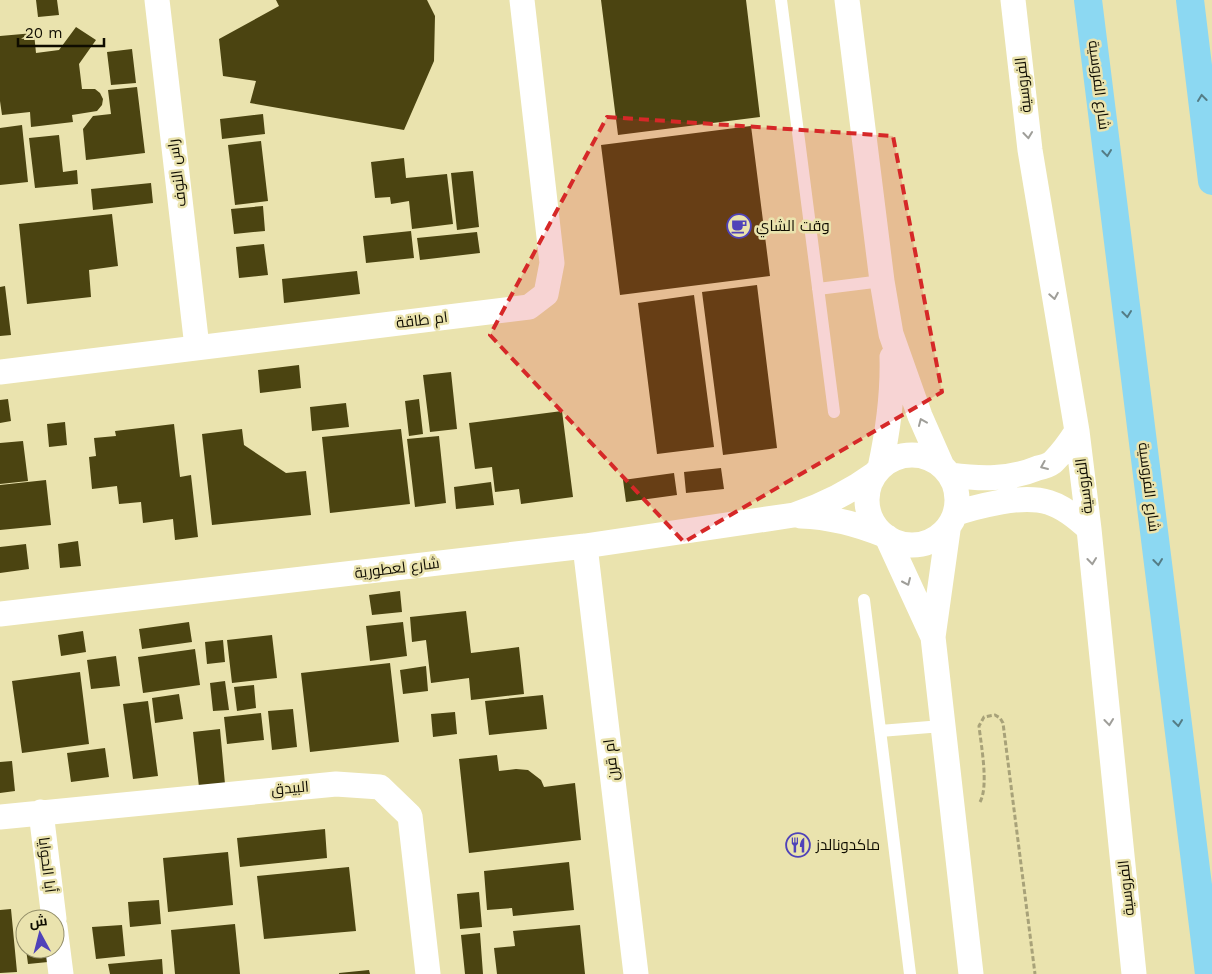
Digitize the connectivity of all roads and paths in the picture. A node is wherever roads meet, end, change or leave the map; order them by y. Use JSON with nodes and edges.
{"nodes":[{"id":1,"x":157,"y":0,"type":"edge"},
{"id":2,"x":522,"y":0,"type":"edge"},
{"id":3,"x":781,"y":0,"type":"edge"},
{"id":4,"x":847,"y":0,"type":"edge"},
{"id":5,"x":1013,"y":0,"type":"edge"},
{"id":6,"x":1075,"y":0,"type":"edge"},
{"id":7,"x":1190,"y":0,"type":"edge"},
{"id":8,"x":1090,"y":11,"type":"edge"},
{"id":9,"x":1212,"y":181,"type":"edge"},
{"id":10,"x":882,"y":281,"type":"junction"},
{"id":11,"x":818,"y":289,"type":"junction"},
{"id":12,"x":891,"y":334,"type":"junction"},
{"id":13,"x":198,"y":347,"type":"junction"},
{"id":14,"x":0,"y":372,"type":"edge"},
{"id":15,"x":834,"y":412,"type":"dead end"},
{"id":16,"x":1077,"y":431,"type":"junction"},
{"id":17,"x":878,"y":470,"type":"junction"},
{"id":18,"x":946,"y":470,"type":"junction"},
{"id":19,"x":794,"y":515,"type":"junction"},
{"id":20,"x":951,"y":522,"type":"junction"},
{"id":21,"x":1089,"y":529,"type":"junction"},
{"id":22,"x":886,"y":536,"type":"junction"},
{"id":23,"x":585,"y":546,"type":"junction"},
{"id":24,"x":864,"y":600,"type":"dead end"},
{"id":25,"x":0,"y":614,"type":"edge"},
{"id":26,"x":932,"y":637,"type":"junction"},
{"id":27,"x":942,"y":726,"type":"junction"},
{"id":28,"x":880,"y":730,"type":"junction"},
{"id":29,"x":40,"y":812,"type":"junction"},
{"id":30,"x":0,"y":817,"type":"edge"},
{"id":31,"x":953,"y":818,"type":"junction"},
{"id":32,"x":53,"y":909,"type":"edge"},
{"id":33,"x":59,"y":959,"type":"edge"},
{"id":34,"x":61,"y":974,"type":"edge"},
{"id":35,"x":428,"y":974,"type":"edge"},
{"id":36,"x":636,"y":974,"type":"edge"},
{"id":37,"x":910,"y":974,"type":"edge"},
{"id":38,"x":971,"y":974,"type":"edge"},
{"id":39,"x":1035,"y":974,"type":"edge"},
{"id":40,"x":1134,"y":974,"type":"edge"},
{"id":41,"x":1209,"y":974,"type":"edge"}],
"edges":[{"from":1,"to":13,"type":"street","name":"راس النوف"},
{"from":2,"to":13,"type":"street","name":"ام طاقة"},
{"from":3,"to":11,"type":"lane"},
{"from":4,"to":10,"type":"street"},
{"from":5,"to":16,"type":"street","name":"الفروسية","one_way":true},
{"from":6,"to":8,"type":"highway"},
{"from":9,"to":7,"type":"highway","one_way":true},
{"from":8,"to":41,"type":"highway","name":"شارع الفروسية","one_way":true},
{"from":10,"to":11,"type":"lane"},
{"from":10,"to":12,"type":"street"},
{"from":11,"to":15,"type":"lane"},
{"from":12,"to":17,"type":"street"},
{"from":18,"to":12,"type":"street","one_way":true},
{"from":13,"to":14,"type":"street","name":"ام طاقة"},
{"from":16,"to":18,"type":"street","one_way":true},
{"from":16,"to":21,"type":"street","name":"الفروسية"},
{"from":17,"to":18,"type":"street"},
{"from":17,"to":19,"type":"street","name":"شارع لعطورية"},
{"from":17,"to":22,"type":"street"},
{"from":18,"to":20,"type":"street"},
{"from":19,"to":22,"type":"street","name":"شارع لعطورية"},
{"from":19,"to":23,"type":"street","name":"شارع لعطورية"},
{"from":20,"to":21,"type":"street"},
{"from":20,"to":22,"type":"street"},
{"from":20,"to":26,"type":"street"},
{"from":21,"to":40,"type":"street","name":"الفروسية","one_way":true},
{"from":22,"to":26,"type":"street","one_way":true},
{"from":23,"to":25,"type":"street","name":"شارع لعطورية"},
{"from":23,"to":36,"type":"street","name":"ام قرن"},
{"from":24,"to":28,"type":"lane"},
{"from":26,"to":27,"type":"street"},
{"from":27,"to":28,"type":"lane"},
{"from":27,"to":31,"type":"street"},
{"from":28,"to":37,"type":"lane"},
{"from":29,"to":30,"type":"street","name":"البيدق"},
{"from":29,"to":32,"type":"street","name":"أبا الحوايا"},
{"from":29,"to":35,"type":"street","name":"البيدق"},
{"from":31,"to":38,"type":"street"},
{"from":31,"to":39,"type":"path"},
{"from":33,"to":34,"type":"street"}]}
